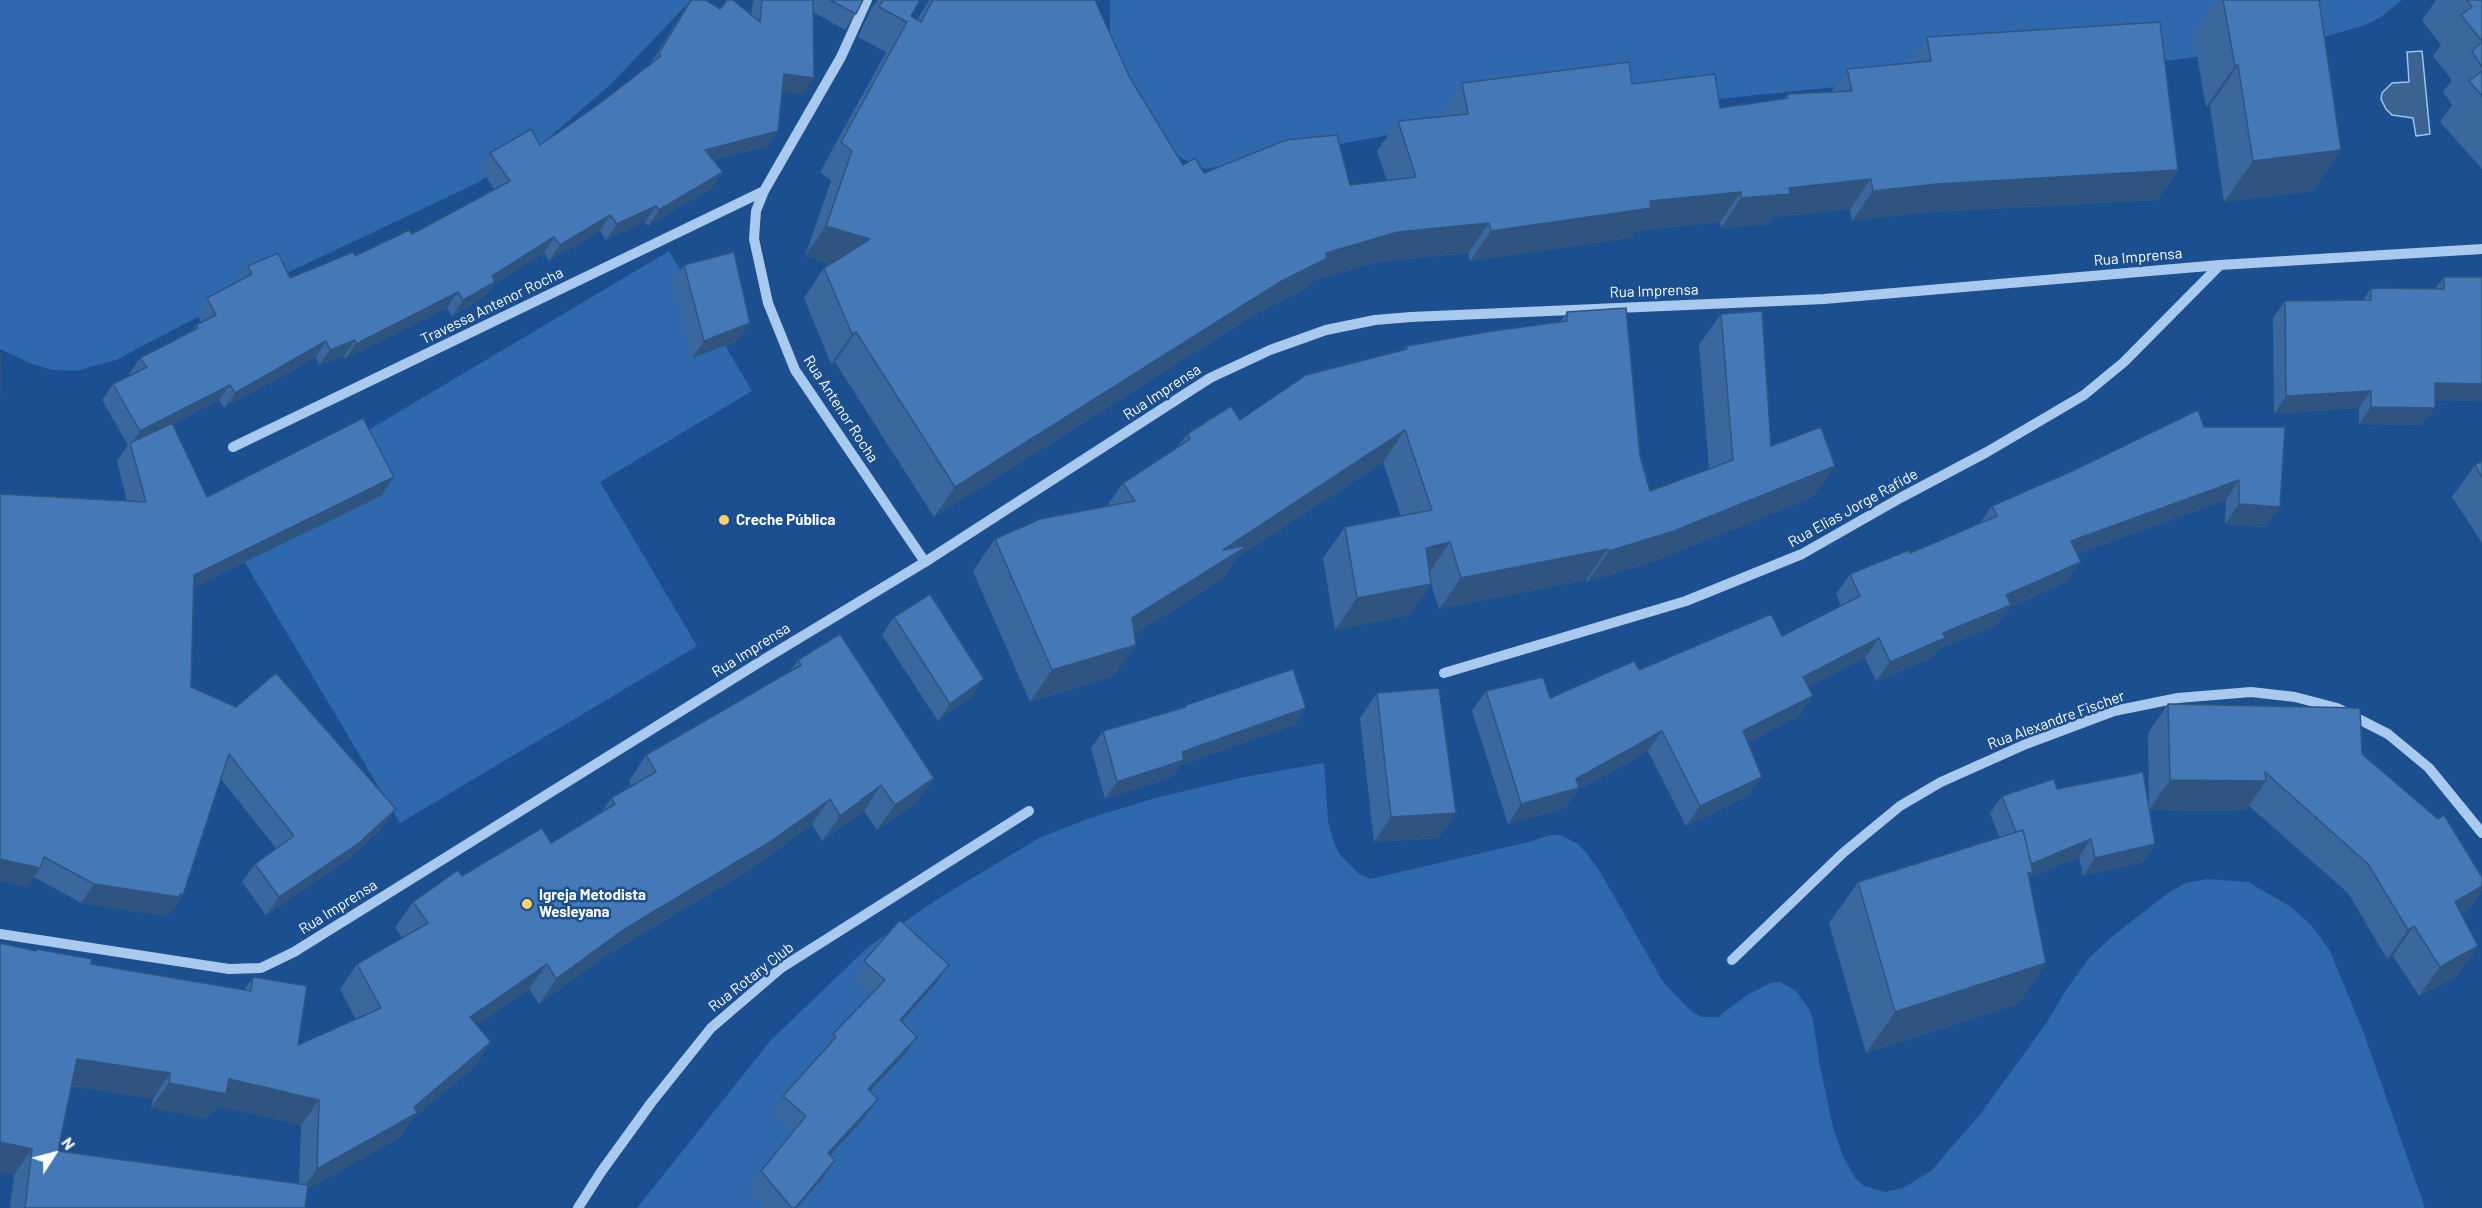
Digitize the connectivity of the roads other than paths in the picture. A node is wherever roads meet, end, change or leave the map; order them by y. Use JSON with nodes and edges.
{"nodes":[{"id":1,"x":867,"y":0,"type":"edge"},
{"id":2,"x":764,"y":191,"type":"junction"},
{"id":3,"x":2482,"y":249,"type":"edge"},
{"id":4,"x":2220,"y":265,"type":"junction"},
{"id":5,"x":233,"y":447,"type":"dead end"},
{"id":6,"x":925,"y":562,"type":"junction"},
{"id":7,"x":1444,"y":673,"type":"dead end"},
{"id":8,"x":1029,"y":811,"type":"dead end"},
{"id":9,"x":2482,"y":833,"type":"edge"},
{"id":10,"x":0,"y":934,"type":"edge"},
{"id":11,"x":1732,"y":960,"type":"dead end"},
{"id":12,"x":578,"y":1208,"type":"edge"}],
"edges":[{"from":1,"to":2,"type":"street","name":"Rua Antenor Rocha"},
{"from":2,"to":5,"type":"street","name":"Travessa Antenor Rocha"},
{"from":2,"to":6,"type":"street","name":"Rua Antenor Rocha"},
{"from":3,"to":4,"type":"street","name":"Rua Imprensa"},
{"from":4,"to":6,"type":"street","name":"Rua Imprensa"},
{"from":4,"to":7,"type":"street","name":"Rua Elias Jorge Rafide"},
{"from":6,"to":10,"type":"street","name":"Rua Imprensa"},
{"from":8,"to":12,"type":"street","name":"Rua Rotary Club"},
{"from":9,"to":11,"type":"street","name":"Rua Alexandre Fischer"}]}
